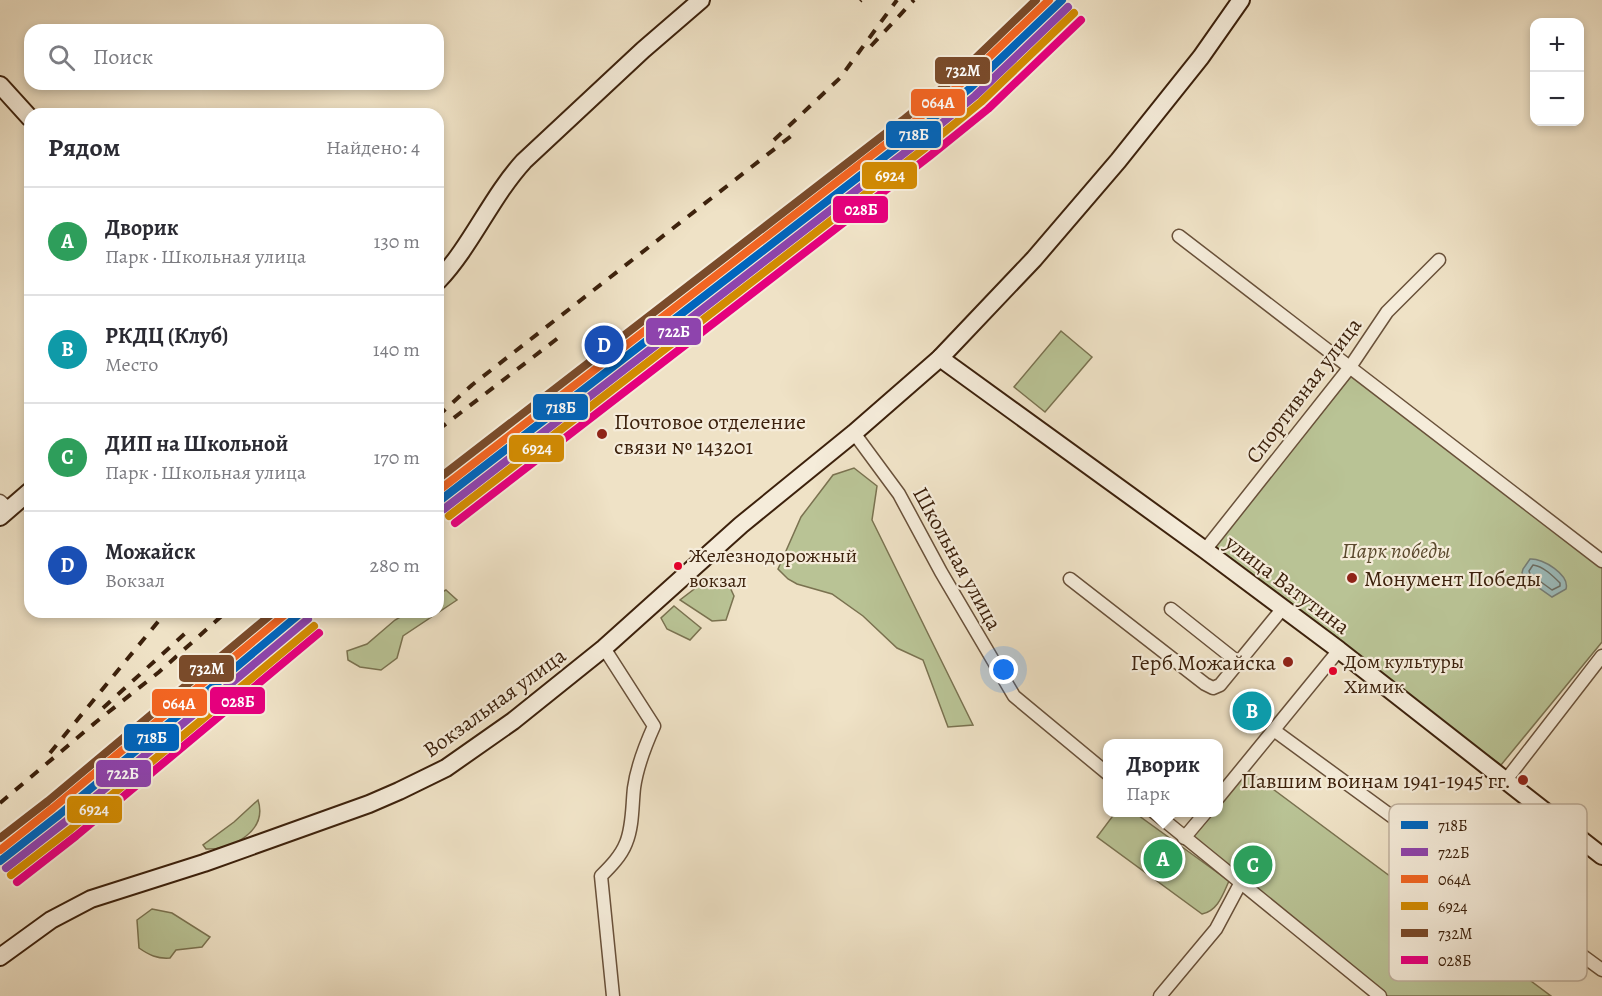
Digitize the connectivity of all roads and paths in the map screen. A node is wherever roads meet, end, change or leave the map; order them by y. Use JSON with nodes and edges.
{"nodes":[{"id":1,"x":701,"y":0,"type":"edge"},
{"id":2,"x":1241,"y":0,"type":"edge"},
{"id":3,"x":0,"y":85,"type":"edge"},
{"id":4,"x":24,"y":111,"type":"edge"},
{"id":5,"x":1179,"y":236,"type":"dead end"},
{"id":6,"x":1439,"y":260,"type":"dead end"},
{"id":7,"x":444,"y":273,"type":"edge"},
{"id":8,"x":940,"y":358,"type":"junction"},
{"id":9,"x":1350,"y":367,"type":"junction"},
{"id":10,"x":854,"y":433,"type":"junction"},
{"id":11,"x":24,"y":495,"type":"edge"},
{"id":12,"x":3,"y":509,"type":"edge"},
{"id":13,"x":1205,"y":550,"type":"junction"},
{"id":14,"x":1602,"y":561,"type":"edge"},
{"id":15,"x":1070,"y":579,"type":"dead end"},
{"id":16,"x":1283,"y":608,"type":"junction"},
{"id":17,"x":1171,"y":609,"type":"dead end"},
{"id":18,"x":604,"y":648,"type":"junction"},
{"id":19,"x":1340,"y":650,"type":"junction"},
{"id":20,"x":1602,"y":656,"type":"edge"},
{"id":21,"x":1239,"y":663,"type":"junction"},
{"id":22,"x":1275,"y":731,"type":"junction"},
{"id":23,"x":1103,"y":771,"type":"edge"},
{"id":24,"x":1506,"y":780,"type":"junction"},
{"id":25,"x":1223,"y":792,"type":"edge"},
{"id":26,"x":1536,"y":804,"type":"edge"},
{"id":27,"x":1389,"y":814,"type":"edge"},
{"id":28,"x":1159,"y":817,"type":"edge"},
{"id":29,"x":1202,"y":817,"type":"edge"},
{"id":30,"x":1184,"y":838,"type":"junction"},
{"id":31,"x":1587,"y":844,"type":"edge"},
{"id":32,"x":1602,"y":856,"type":"edge"},
{"id":33,"x":1239,"y":884,"type":"junction"},
{"id":34,"x":0,"y":957,"type":"edge"},
{"id":35,"x":1587,"y":959,"type":"edge"},
{"id":36,"x":1602,"y":970,"type":"edge"},
{"id":37,"x":613,"y":996,"type":"edge"},
{"id":38,"x":1160,"y":996,"type":"edge"},
{"id":39,"x":1380,"y":996,"type":"edge"}],
"edges":[{"from":1,"to":7,"type":"main road"},
{"from":2,"to":8,"type":"main road","name":"Вокзальная улица"},
{"from":3,"to":4,"type":"main road"},
{"from":5,"to":9,"type":"street"},
{"from":6,"to":9,"type":"street","name":"Спортивная улица"},
{"from":8,"to":10,"type":"main road","name":"Вокзальная улица"},
{"from":8,"to":13,"type":"main road","name":"улица Ватутина"},
{"from":9,"to":13,"type":"street","name":"Спортивная улица"},
{"from":9,"to":14,"type":"street"},
{"from":10,"to":18,"type":"main road","name":"Вокзальная улица"},
{"from":10,"to":23,"type":"street","name":"Школьная улица"},
{"from":11,"to":12,"type":"main road"},
{"from":13,"to":16,"type":"main road","name":"улица Ватутина"},
{"from":15,"to":21,"type":"street"},
{"from":16,"to":19,"type":"main road","name":"улица Ватутина"},
{"from":16,"to":21,"type":"street"},
{"from":17,"to":21,"type":"street"},
{"from":18,"to":34,"type":"main road","name":"Вокзальная улица"},
{"from":18,"to":37,"type":"street"},
{"from":19,"to":22,"type":"street"},
{"from":19,"to":24,"type":"main road","name":"улица Ватутина"},
{"from":20,"to":24,"type":"street"},
{"from":22,"to":25,"type":"street"},
{"from":22,"to":27,"type":"street"},
{"from":24,"to":26,"type":"main road","name":"улица Ватутина"},
{"from":28,"to":30,"type":"street"},
{"from":29,"to":30,"type":"street"},
{"from":30,"to":33,"type":"street"},
{"from":31,"to":32,"type":"main road","name":"улица Ватутина"},
{"from":33,"to":38,"type":"street"},
{"from":33,"to":39,"type":"street"},
{"from":35,"to":36,"type":"street"}]}
